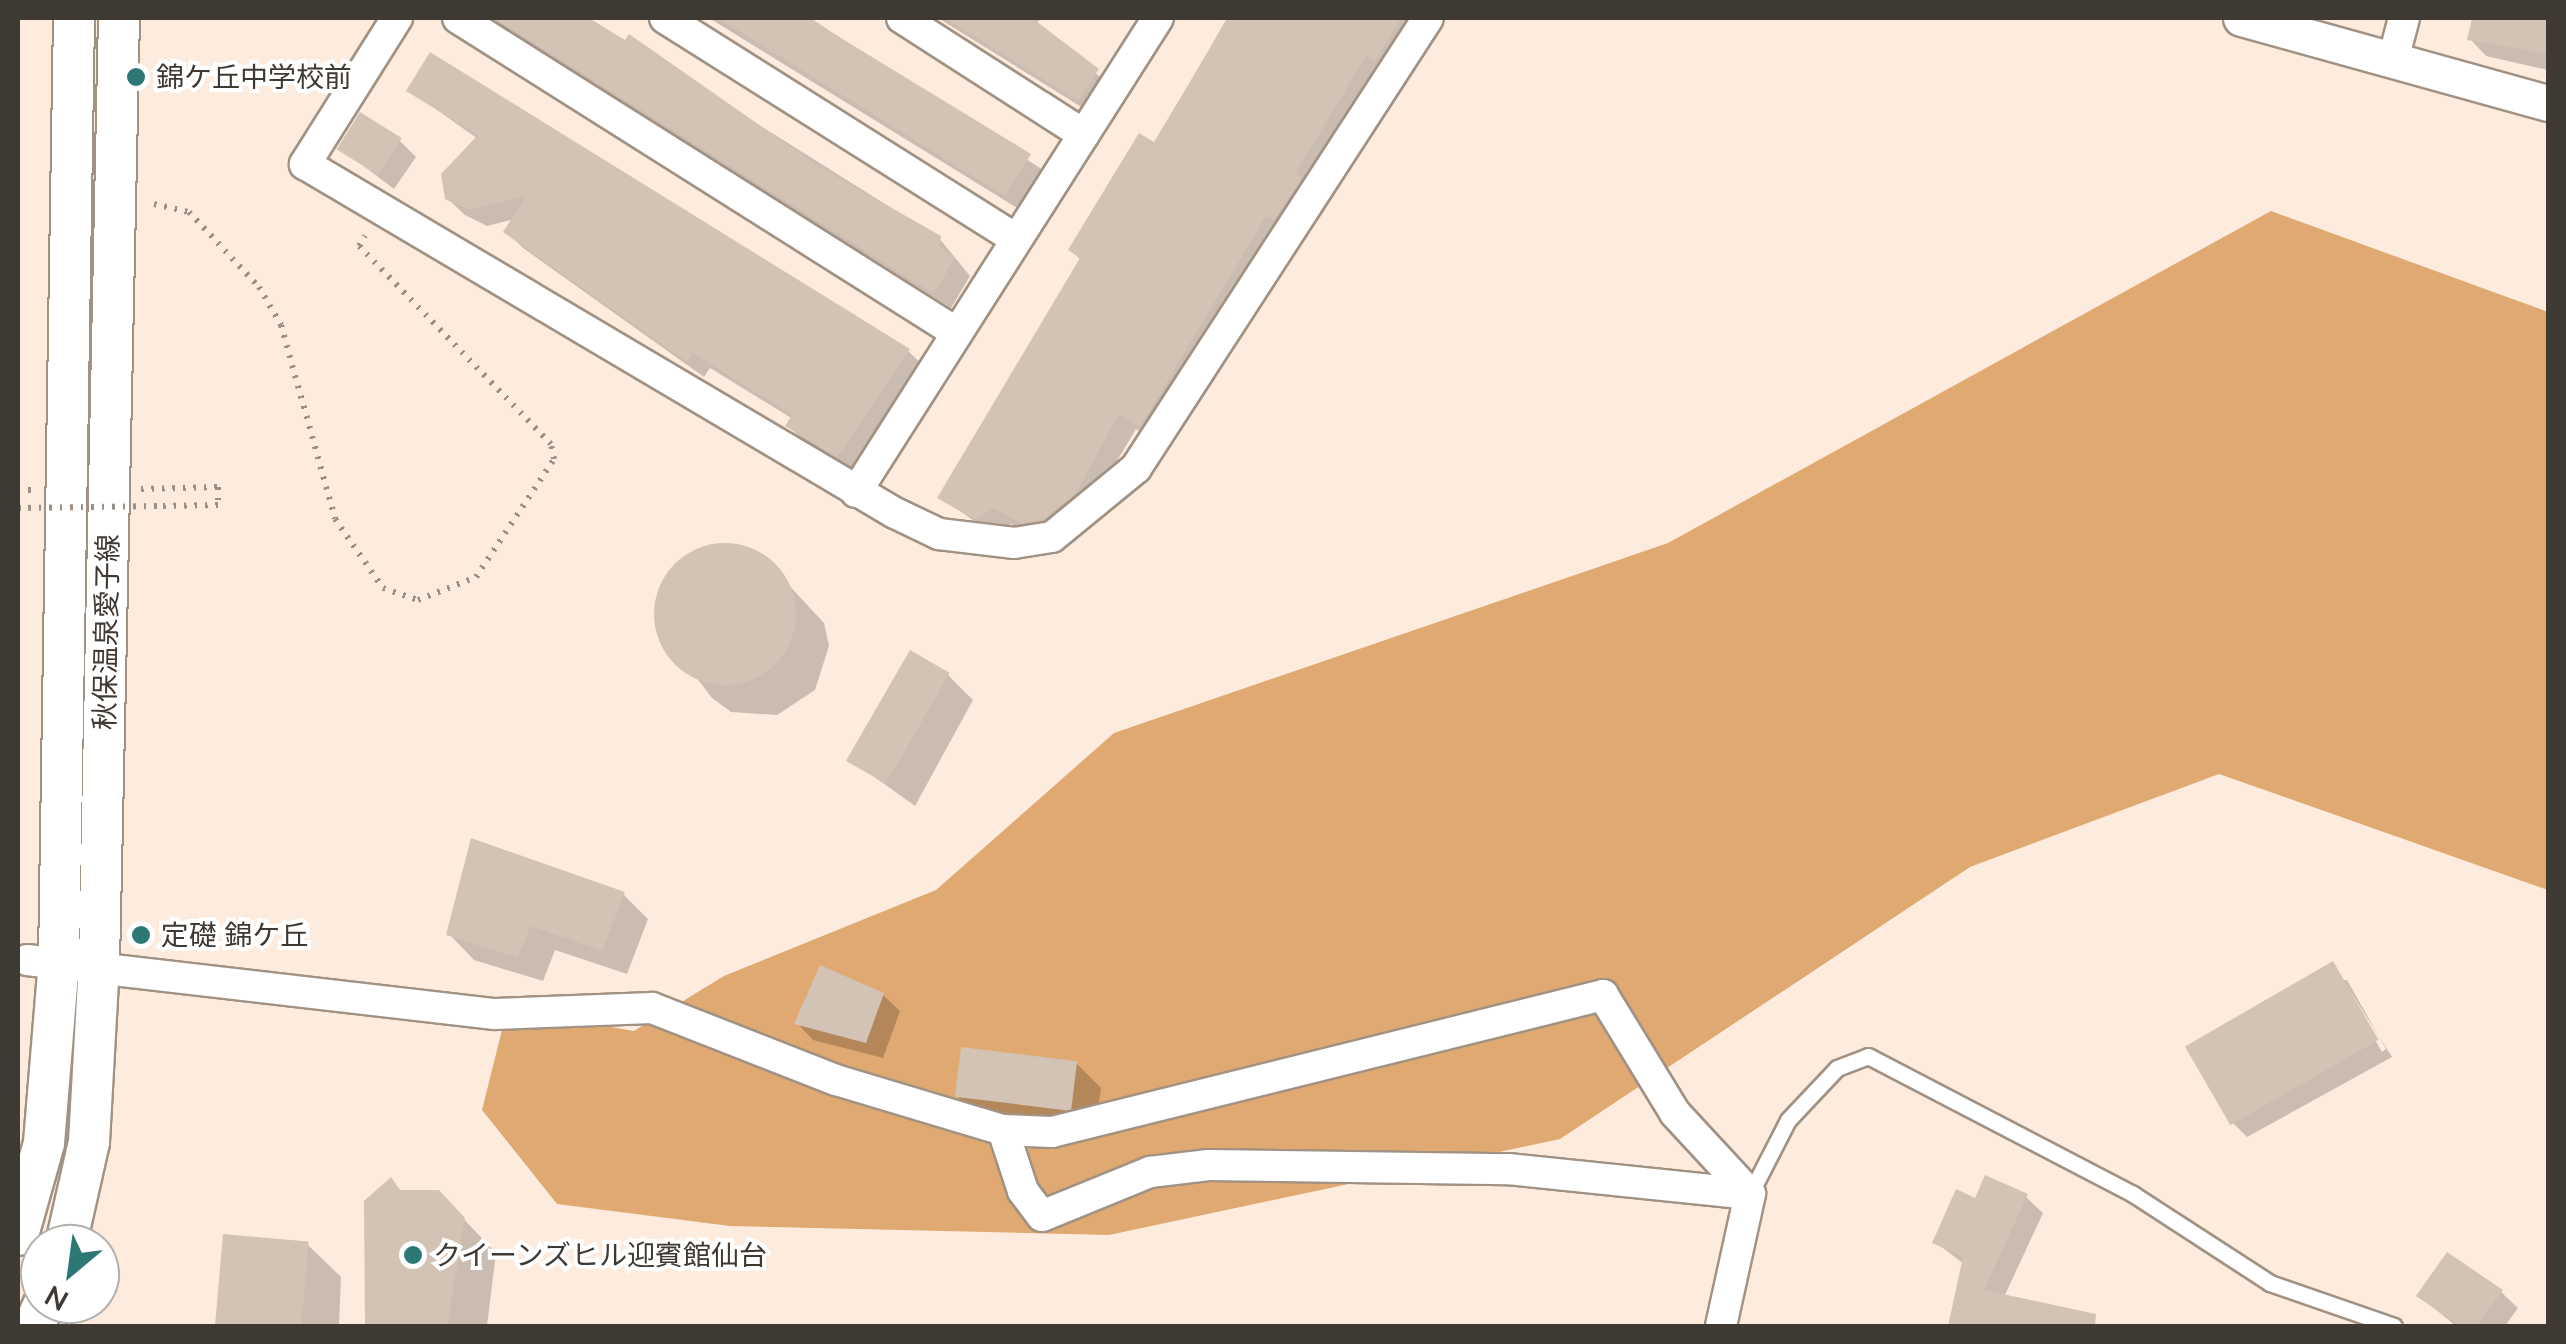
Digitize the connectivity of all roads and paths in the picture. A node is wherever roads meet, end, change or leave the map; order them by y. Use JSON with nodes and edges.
{"nodes":[{"id":1,"x":74,"y":18,"type":"edge"},
{"id":2,"x":118,"y":18,"type":"edge"},
{"id":3,"x":397,"y":18,"type":"edge"},
{"id":4,"x":458,"y":18,"type":"edge"},
{"id":5,"x":665,"y":18,"type":"edge"},
{"id":6,"x":902,"y":18,"type":"edge"},
{"id":7,"x":1428,"y":18,"type":"edge"},
{"id":8,"x":2241,"y":18,"type":"edge"},
{"id":9,"x":2404,"y":18,"type":"edge"},
{"id":10,"x":1153,"y":19,"type":"edge"},
{"id":11,"x":2393,"y":60,"type":"junction"},
{"id":12,"x":2548,"y":103,"type":"edge"},
{"id":13,"x":1084,"y":135,"type":"junction"},
{"id":14,"x":154,"y":204,"type":"dead end"},
{"id":15,"x":381,"y":209,"type":"junction"},
{"id":16,"x":1015,"y":238,"type":"junction"},
{"id":17,"x":956,"y":333,"type":"junction"},
{"id":18,"x":150,"y":488,"type":"dead end"},
{"id":19,"x":18,"y":490,"type":"edge"},
{"id":20,"x":34,"y":490,"type":"dead end"},
{"id":21,"x":856,"y":492,"type":"junction"},
{"id":22,"x":18,"y":508,"type":"edge"},
{"id":23,"x":43,"y":960,"type":"junction"},
{"id":24,"x":99,"y":963,"type":"junction"},
{"id":25,"x":1004,"y":1130,"type":"junction"},
{"id":26,"x":1750,"y":1194,"type":"junction"},
{"id":27,"x":71,"y":1224,"type":"edge"},
{"id":28,"x":18,"y":1235,"type":"edge"},
{"id":29,"x":1721,"y":1326,"type":"edge"},
{"id":30,"x":2394,"y":1326,"type":"edge"}],
"edges":[{"from":1,"to":23,"type":"main road","name":"秋保温泉愛子線"},
{"from":2,"to":24,"type":"main road","name":"秋保温泉愛子線"},
{"from":3,"to":15,"type":"street"},
{"from":4,"to":17,"type":"street"},
{"from":5,"to":16,"type":"street"},
{"from":6,"to":13,"type":"street"},
{"from":7,"to":21,"type":"street"},
{"from":8,"to":11,"type":"street"},
{"from":9,"to":11,"type":"street"},
{"from":10,"to":13,"type":"street"},
{"from":11,"to":12,"type":"street"},
{"from":13,"to":16,"type":"street"},
{"from":14,"to":15,"type":"path"},
{"from":15,"to":21,"type":"street"},
{"from":16,"to":17,"type":"street"},
{"from":17,"to":21,"type":"street"},
{"from":18,"to":22,"type":"path","bridge":true},
{"from":19,"to":20,"type":"path"},
{"from":23,"to":24,"type":"street"},
{"from":23,"to":28,"type":"main road","name":"秋保温泉愛子線"},
{"from":24,"to":25,"type":"street"},
{"from":24,"to":27,"type":"main road","name":"秋保温泉愛子線"},
{"from":25,"to":26,"type":"street"},
{"from":25,"to":26,"type":"street"},
{"from":26,"to":29,"type":"street"},
{"from":26,"to":30,"type":"lane"}]}
